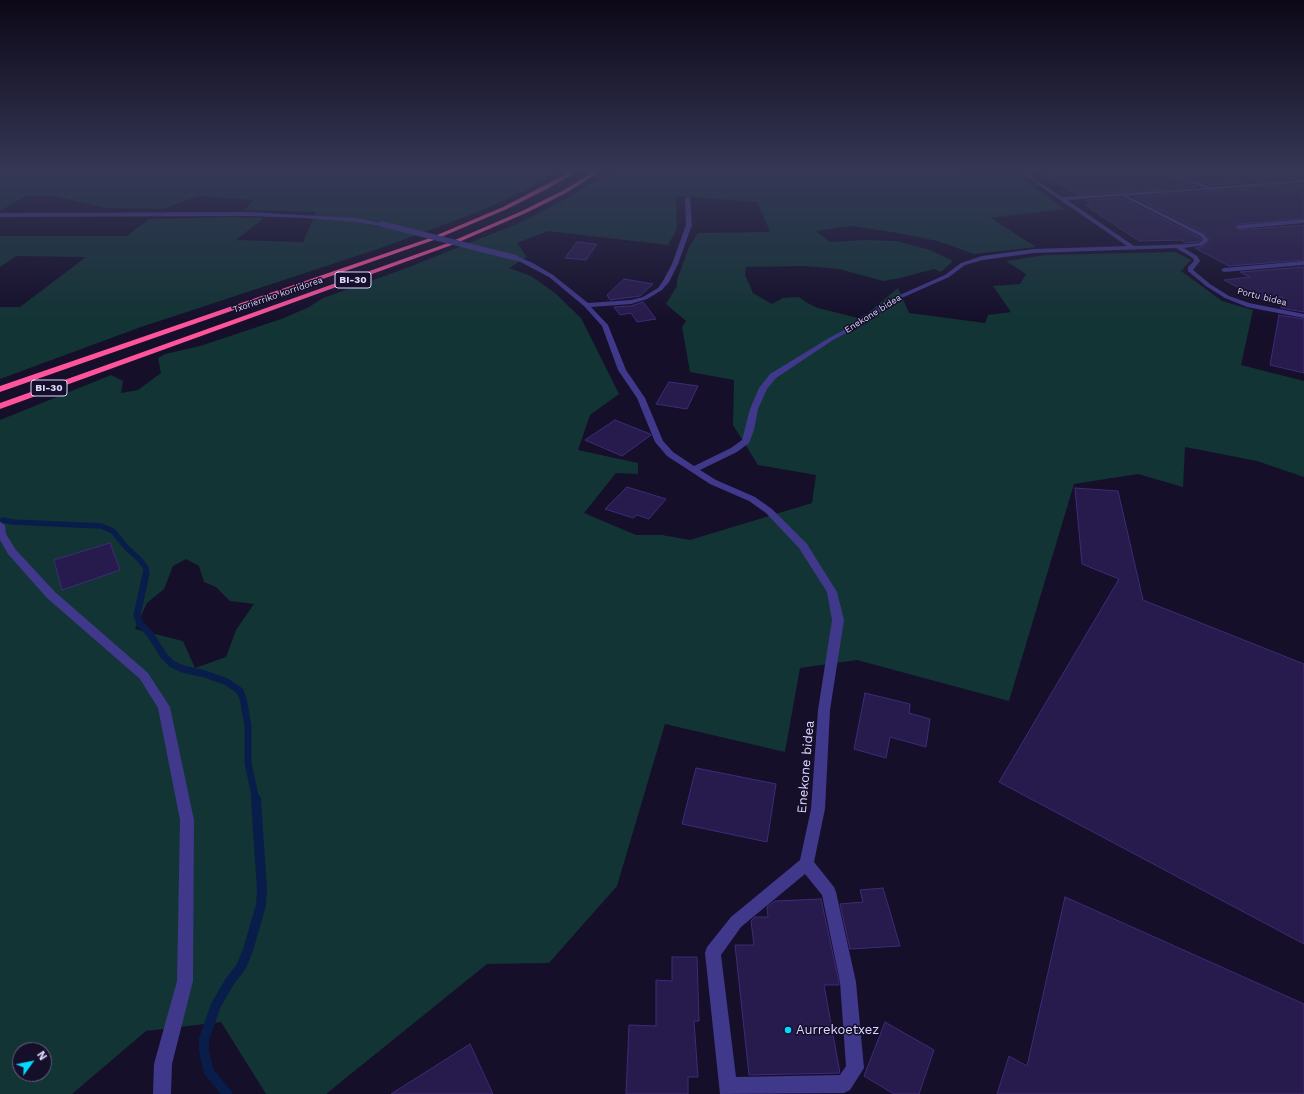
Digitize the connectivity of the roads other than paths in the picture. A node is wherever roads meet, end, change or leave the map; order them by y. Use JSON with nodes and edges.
{"nodes":[{"id":1,"x":359,"y":221,"type":"edge"},
{"id":2,"x":474,"y":221,"type":"edge"},
{"id":3,"x":503,"y":221,"type":"edge"},
{"id":4,"x":689,"y":221,"type":"edge"},
{"id":5,"x":1094,"y":221,"type":"edge"},
{"id":6,"x":1174,"y":221,"type":"edge"},
{"id":7,"x":1304,"y":221,"type":"edge"},
{"id":8,"x":1239,"y":227,"type":"dead end"},
{"id":9,"x":1176,"y":246,"type":"junction"},
{"id":10,"x":1133,"y":248,"type":"junction"},
{"id":11,"x":1304,"y":263,"type":"edge"},
{"id":12,"x":1224,"y":270,"type":"dead end"},
{"id":13,"x":586,"y":305,"type":"junction"},
{"id":14,"x":1304,"y":316,"type":"edge"},
{"id":15,"x":0,"y":389,"type":"edge"},
{"id":16,"x":0,"y":406,"type":"edge"},
{"id":17,"x":693,"y":470,"type":"junction"},
{"id":18,"x":0,"y":525,"type":"edge"},
{"id":19,"x":806,"y":864,"type":"junction"},
{"id":20,"x":728,"y":1090,"type":"edge"},
{"id":21,"x":162,"y":1094,"type":"edge"}],
"edges":[{"from":1,"to":13,"type":"street","name":"Enekone bidea","bridge":true},
{"from":2,"to":15,"type":"highway","name":"Txorierriko korridorea","number":"BI-30"},
{"from":3,"to":16,"type":"highway","name":"Txorierriko korridorea","number":"BI-30"},
{"from":4,"to":13,"type":"street"},
{"from":5,"to":10,"type":"street"},
{"from":6,"to":9,"type":"street","name":"Enekone bidea"},
{"from":7,"to":8,"type":"street"},
{"from":9,"to":10,"type":"street","name":"Enekone bidea"},
{"from":9,"to":14,"type":"street","name":"Portu bidea"},
{"from":10,"to":17,"type":"street","name":"Enekone bidea"},
{"from":11,"to":12,"type":"street"},
{"from":13,"to":17,"type":"street","name":"Enekone bidea"},
{"from":17,"to":19,"type":"street","name":"Enekone bidea"},
{"from":18,"to":21,"type":"street"},
{"from":19,"to":20,"type":"street"},
{"from":19,"to":20,"type":"street"}]}
